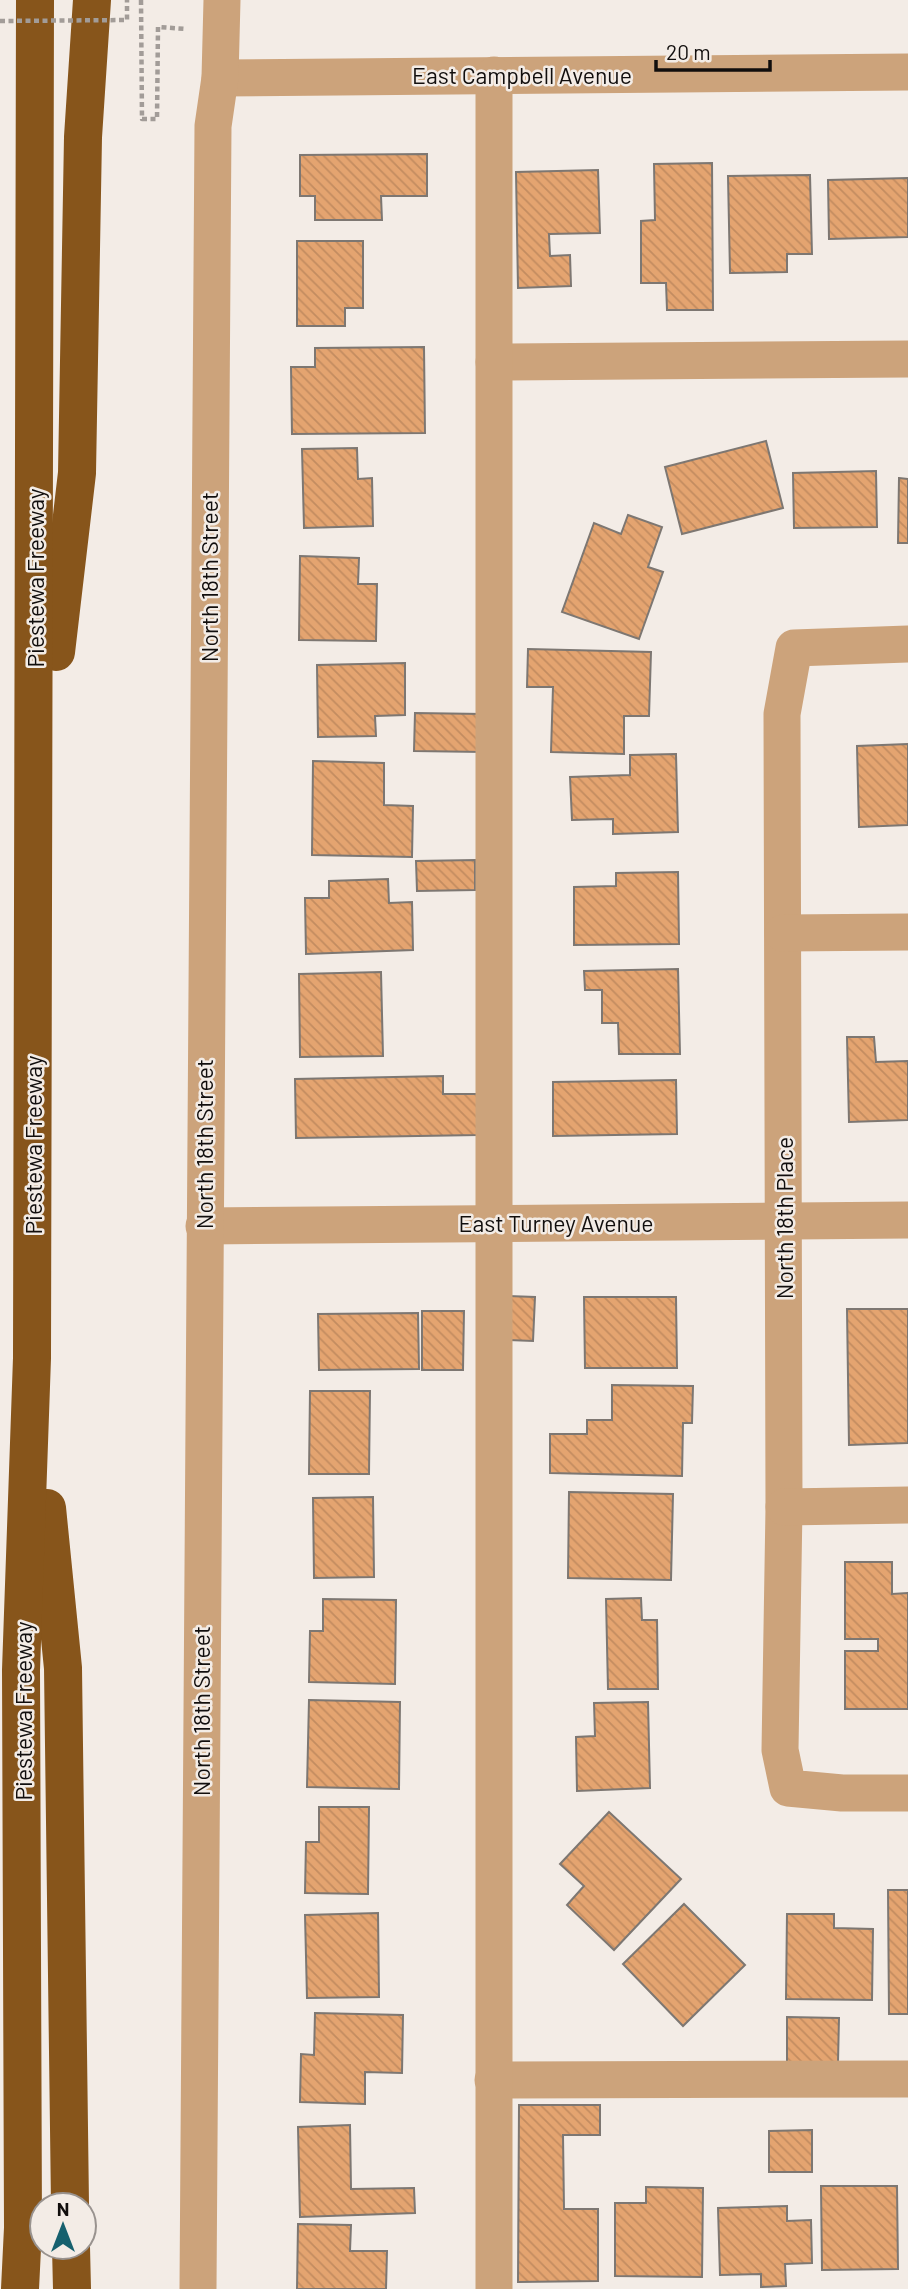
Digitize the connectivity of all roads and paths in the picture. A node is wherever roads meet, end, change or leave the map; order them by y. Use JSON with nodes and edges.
{"nodes":[{"id":1,"x":35,"y":0,"type":"edge"},
{"id":2,"x":92,"y":0,"type":"edge"},
{"id":3,"x":127,"y":0,"type":"edge"},
{"id":4,"x":141,"y":0,"type":"edge"},
{"id":5,"x":222,"y":15,"type":"edge"},
{"id":6,"x":0,"y":22,"type":"edge"},
{"id":7,"x":908,"y":72,"type":"edge"},
{"id":8,"x":494,"y":75,"type":"junction"},
{"id":9,"x":220,"y":78,"type":"junction"},
{"id":10,"x":908,"y":359,"type":"edge"},
{"id":11,"x":494,"y":362,"type":"junction"},
{"id":12,"x":908,"y":644,"type":"edge"},
{"id":13,"x":34,"y":838,"type":"junction"},
{"id":14,"x":908,"y":932,"type":"edge"},
{"id":15,"x":783,"y":933,"type":"junction"},
{"id":16,"x":908,"y":1220,"type":"edge"},
{"id":17,"x":784,"y":1221,"type":"junction"},
{"id":18,"x":494,"y":1223,"type":"junction"},
{"id":19,"x":204,"y":1226,"type":"junction"},
{"id":20,"x":32,"y":1358,"type":"junction"},
{"id":21,"x":908,"y":1505,"type":"edge"},
{"id":22,"x":783,"y":1507,"type":"junction"},
{"id":23,"x":908,"y":1793,"type":"edge"},
{"id":24,"x":908,"y":2079,"type":"edge"},
{"id":25,"x":493,"y":2080,"type":"junction"},
{"id":26,"x":71,"y":2191,"type":"edge"},
{"id":27,"x":71,"y":2261,"type":"edge"},
{"id":28,"x":20,"y":2289,"type":"edge"},
{"id":29,"x":72,"y":2289,"type":"edge"},
{"id":30,"x":198,"y":2289,"type":"edge"},
{"id":31,"x":494,"y":2289,"type":"edge"}],
"edges":[{"from":1,"to":13,"type":"highway","name":"Piestewa Freeway"},
{"from":2,"to":13,"type":"highway"},
{"from":3,"to":6,"type":"path","bridge":true},
{"from":4,"to":5,"type":"path"},
{"from":5,"to":9,"type":"street","name":"North 18th Street"},
{"from":7,"to":8,"type":"street","name":"East Campbell Avenue"},
{"from":8,"to":9,"type":"street","name":"East Campbell Avenue"},
{"from":8,"to":11,"type":"street"},
{"from":9,"to":19,"type":"street","name":"North 18th Street"},
{"from":10,"to":11,"type":"street"},
{"from":11,"to":18,"type":"street"},
{"from":12,"to":15,"type":"street","name":"North 18th Place"},
{"from":13,"to":20,"type":"highway","name":"Piestewa Freeway"},
{"from":14,"to":15,"type":"street"},
{"from":15,"to":17,"type":"street","name":"North 18th Place"},
{"from":16,"to":17,"type":"street","name":"East Turney Avenue"},
{"from":17,"to":18,"type":"street","name":"East Turney Avenue"},
{"from":17,"to":22,"type":"street","name":"North 18th Place"},
{"from":18,"to":19,"type":"street","name":"East Turney Avenue"},
{"from":18,"to":25,"type":"street"},
{"from":19,"to":30,"type":"street","name":"North 18th Street"},
{"from":20,"to":26,"type":"highway"},
{"from":20,"to":28,"type":"highway","name":"Piestewa Freeway"},
{"from":21,"to":22,"type":"street"},
{"from":22,"to":23,"type":"street","name":"North 18th Place"},
{"from":24,"to":25,"type":"street"},
{"from":25,"to":31,"type":"street"},
{"from":27,"to":29,"type":"highway"}]}
